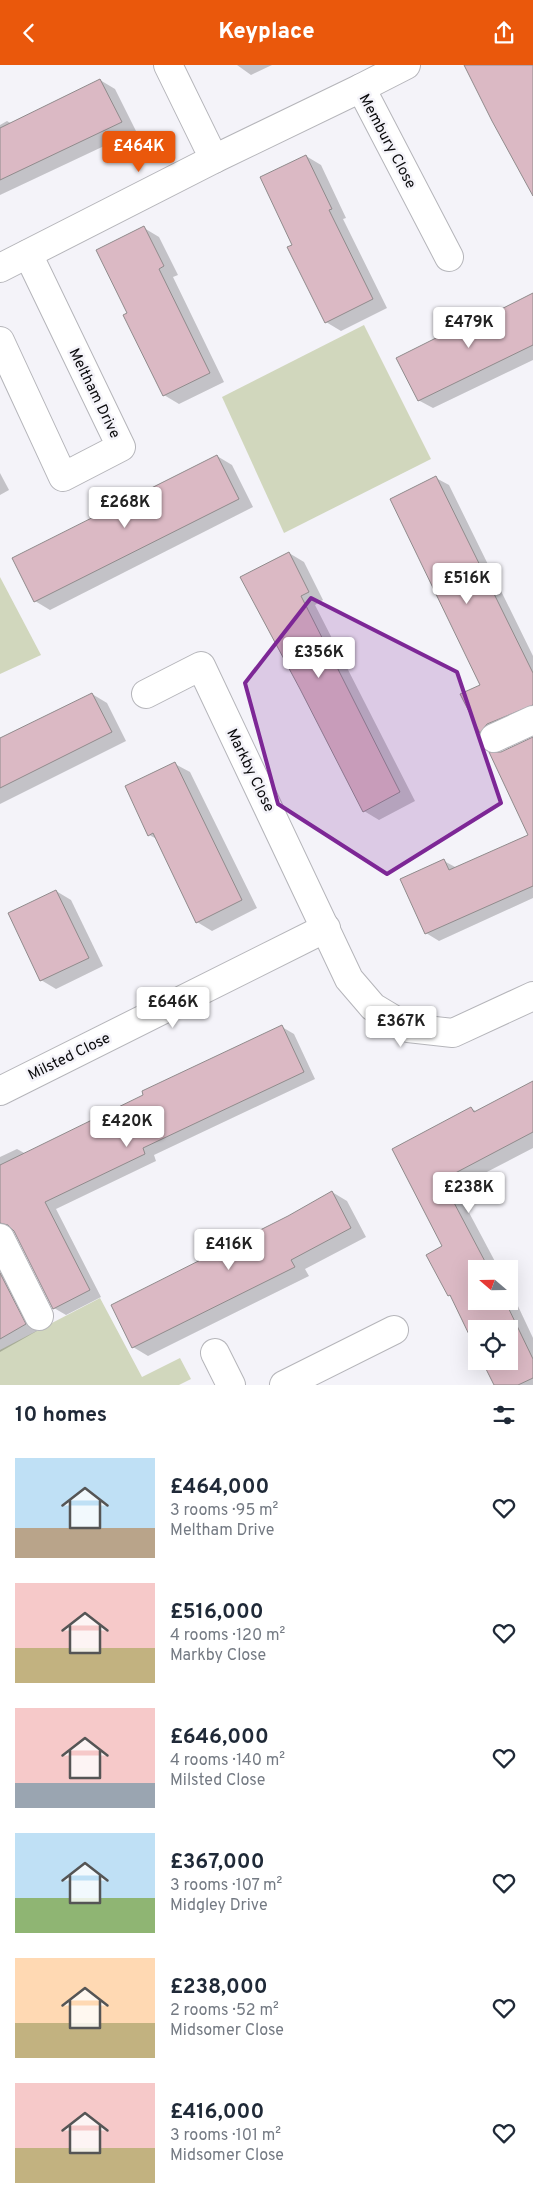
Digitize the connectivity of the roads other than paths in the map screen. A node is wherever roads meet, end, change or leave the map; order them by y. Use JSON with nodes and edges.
{"nodes":[{"id":1,"x":168,"y":65,"type":"edge"},
{"id":2,"x":406,"y":65,"type":"edge"},
{"id":3,"x":361,"y":88,"type":"junction"},
{"id":4,"x":214,"y":159,"type":"junction"},
{"id":5,"x":28,"y":254,"type":"junction"},
{"id":6,"x":449,"y":257,"type":"dead end"},
{"id":7,"x":0,"y":268,"type":"edge"},
{"id":8,"x":0,"y":341,"type":"edge"},
{"id":9,"x":146,"y":694,"type":"dead end"},
{"id":10,"x":533,"y":720,"type":"edge"},
{"id":11,"x":494,"y":738,"type":"dead end"},
{"id":12,"x":326,"y":928,"type":"junction"},
{"id":13,"x":533,"y":996,"type":"edge"},
{"id":14,"x":0,"y":1091,"type":"edge"},
{"id":15,"x":0,"y":1238,"type":"edge"},
{"id":16,"x":39,"y":1316,"type":"dead end"},
{"id":17,"x":394,"y":1331,"type":"dead end"},
{"id":18,"x":215,"y":1353,"type":"dead end"},
{"id":19,"x":231,"y":1385,"type":"edge"},
{"id":20,"x":284,"y":1385,"type":"edge"}],
"edges":[{"from":1,"to":4,"type":"street"},
{"from":2,"to":3,"type":"street"},
{"from":3,"to":4,"type":"street","name":"Membury Close"},
{"from":3,"to":6,"type":"street","name":"Membury Close"},
{"from":4,"to":5,"type":"street"},
{"from":5,"to":7,"type":"street"},
{"from":5,"to":8,"type":"street","name":"Meltham Drive"},
{"from":9,"to":12,"type":"street","name":"Markby Close"},
{"from":10,"to":11,"type":"street"},
{"from":12,"to":13,"type":"street"},
{"from":12,"to":14,"type":"street","name":"Milsted Close"},
{"from":15,"to":16,"type":"street"},
{"from":17,"to":20,"type":"street"},
{"from":18,"to":19,"type":"street"}]}
